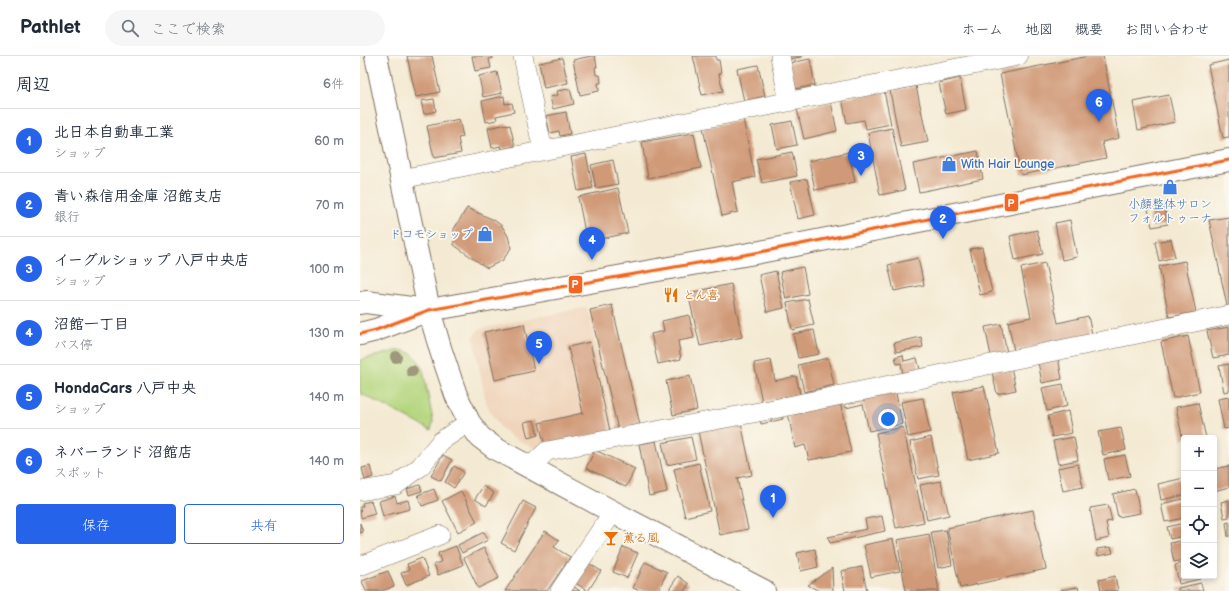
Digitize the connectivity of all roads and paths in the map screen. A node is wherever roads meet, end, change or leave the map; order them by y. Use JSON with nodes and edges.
{"nodes":[{"id":1,"x":376,"y":56,"type":"edge"},
{"id":2,"x":523,"y":56,"type":"edge"},
{"id":3,"x":780,"y":56,"type":"edge"},
{"id":4,"x":1018,"y":56,"type":"edge"},
{"id":5,"x":935,"y":64,"type":"edge"},
{"id":6,"x":788,"y":102,"type":"junction"},
{"id":7,"x":543,"y":150,"type":"junction"},
{"id":8,"x":1229,"y":160,"type":"edge"},
{"id":9,"x":402,"y":179,"type":"junction"},
{"id":10,"x":360,"y":303,"type":"edge"},
{"id":11,"x":429,"y":310,"type":"junction"},
{"id":12,"x":1229,"y":315,"type":"edge"},
{"id":13,"x":360,"y":334,"type":"edge"},
{"id":14,"x":469,"y":422,"type":"junction"},
{"id":15,"x":530,"y":467,"type":"junction"},
{"id":16,"x":360,"y":491,"type":"edge"},
{"id":17,"x":613,"y":512,"type":"junction"},
{"id":18,"x":440,"y":535,"type":"dead end"},
{"id":19,"x":360,"y":566,"type":"edge"},
{"id":20,"x":560,"y":591,"type":"edge"},
{"id":21,"x":764,"y":591,"type":"edge"}],
"edges":[{"from":1,"to":9,"type":"street"},
{"from":2,"to":7,"type":"street"},
{"from":3,"to":6,"type":"street"},
{"from":4,"to":5,"type":"street"},
{"from":5,"to":6,"type":"street"},
{"from":6,"to":7,"type":"street"},
{"from":7,"to":9,"type":"street"},
{"from":8,"to":11,"type":"street"},
{"from":9,"to":11,"type":"street"},
{"from":10,"to":11,"type":"street"},
{"from":11,"to":13,"type":"street"},
{"from":11,"to":14,"type":"street"},
{"from":12,"to":15,"type":"street"},
{"from":14,"to":15,"type":"street"},
{"from":14,"to":16,"type":"street"},
{"from":15,"to":17,"type":"street"},
{"from":17,"to":20,"type":"street"},
{"from":17,"to":21,"type":"street"},
{"from":18,"to":19,"type":"street"}]}
